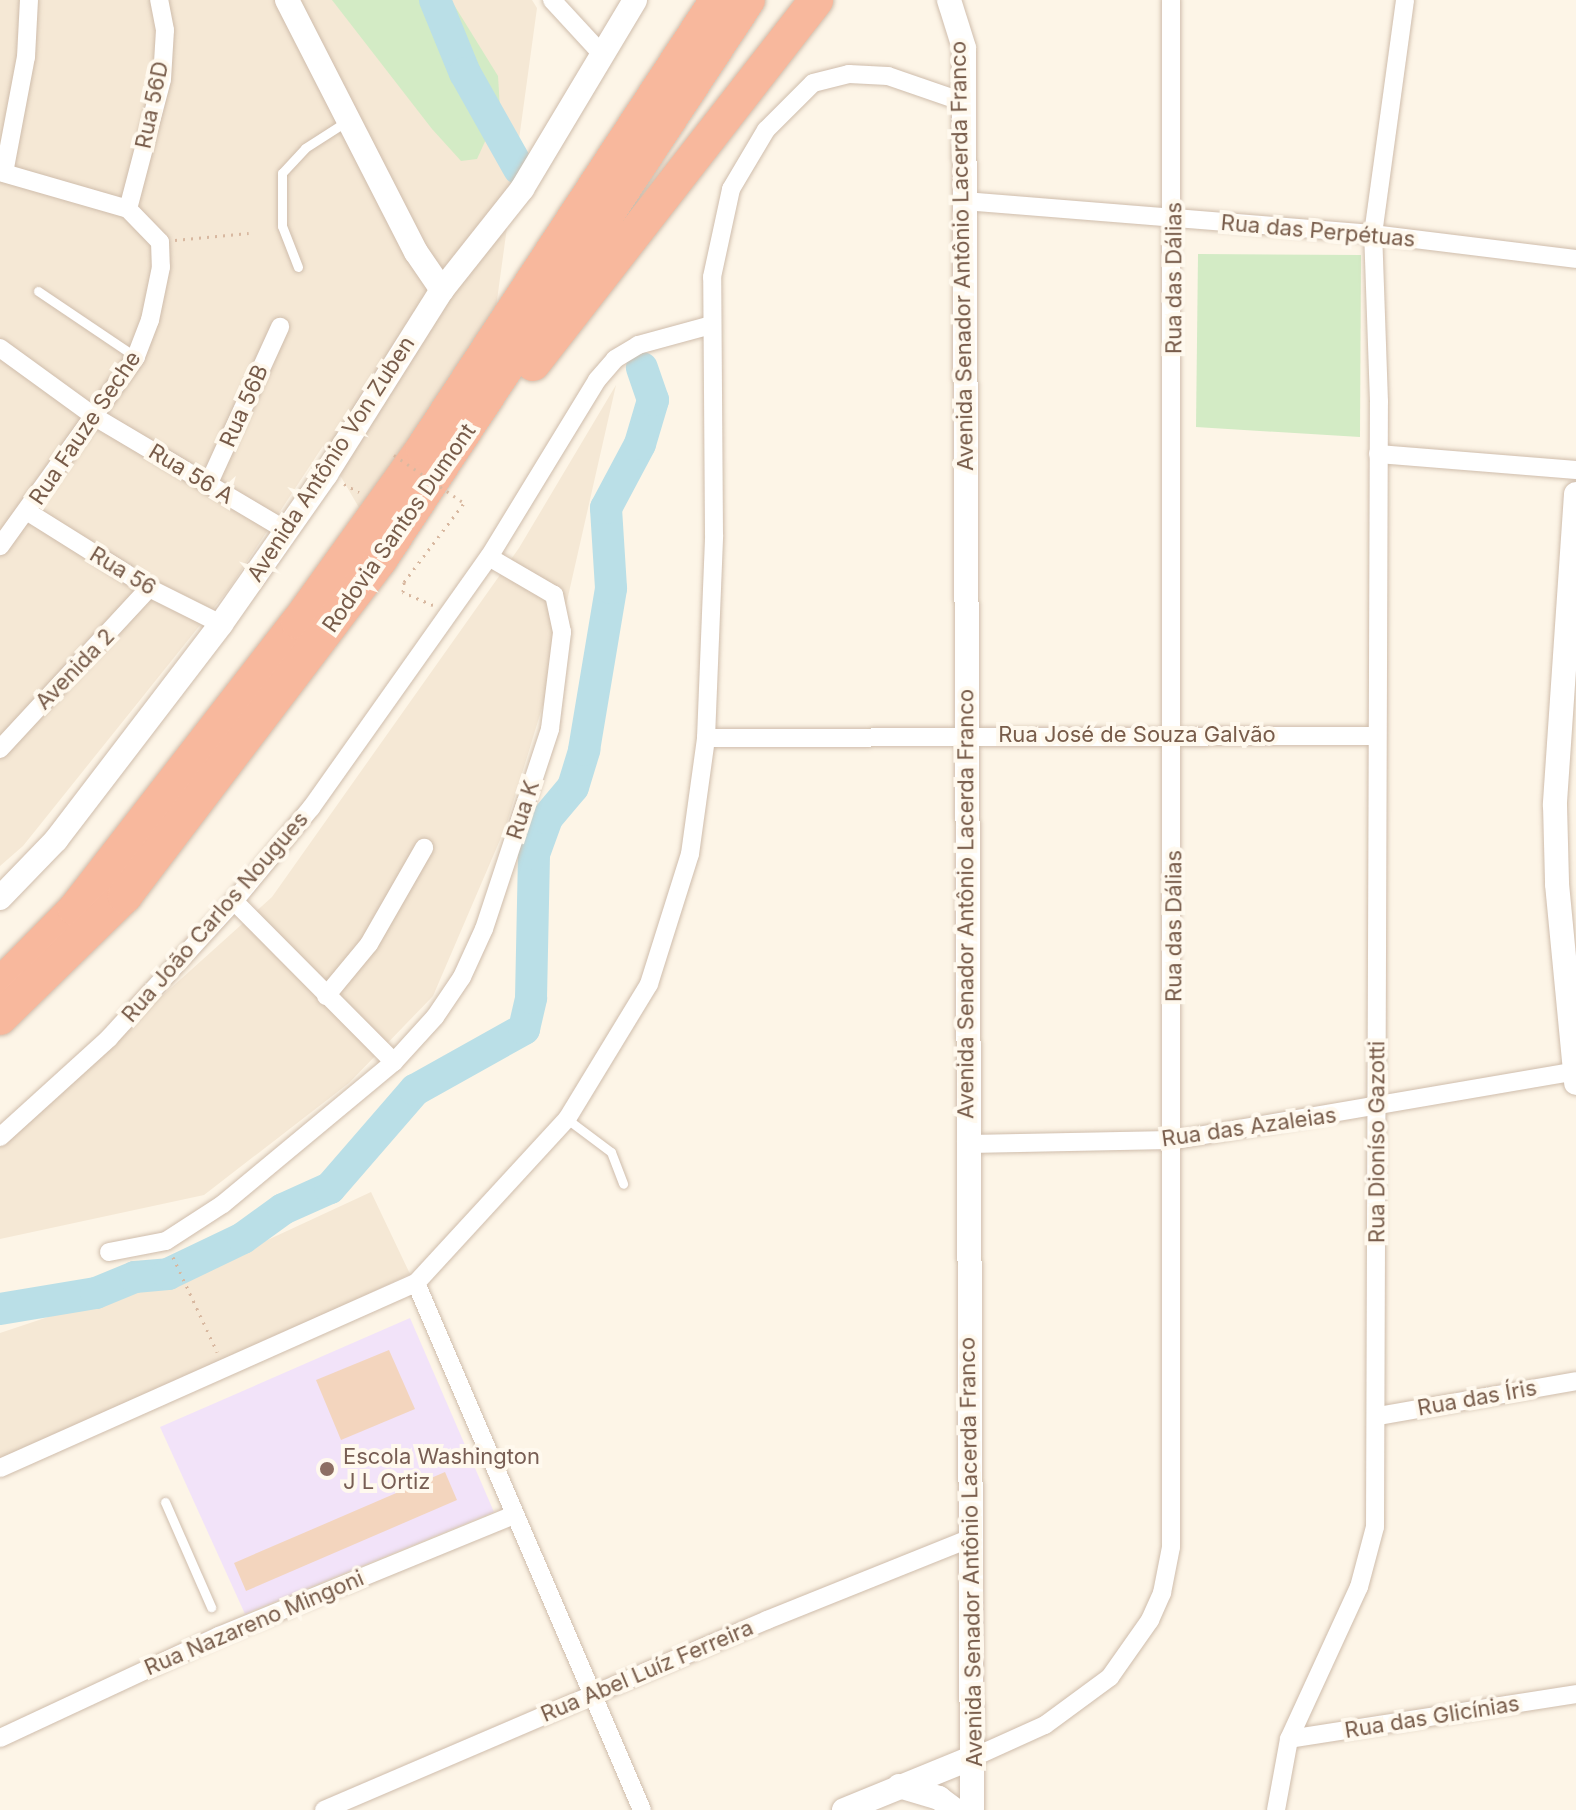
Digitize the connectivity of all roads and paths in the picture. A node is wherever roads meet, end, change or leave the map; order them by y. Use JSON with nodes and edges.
{"nodes":[{"id":1,"x":29,"y":0,"type":"edge"},
{"id":2,"x":159,"y":0,"type":"edge"},
{"id":3,"x":287,"y":0,"type":"edge"},
{"id":4,"x":552,"y":0,"type":"edge"},
{"id":5,"x":635,"y":0,"type":"edge"},
{"id":6,"x":693,"y":0,"type":"edge"},
{"id":7,"x":717,"y":0,"type":"edge"},
{"id":8,"x":748,"y":0,"type":"edge"},
{"id":9,"x":816,"y":0,"type":"edge"},
{"id":10,"x":949,"y":0,"type":"edge"},
{"id":11,"x":1171,"y":0,"type":"edge"},
{"id":12,"x":1405,"y":0,"type":"edge"},
{"id":13,"x":600,"y":52,"type":"junction"},
{"id":14,"x":963,"y":102,"type":"junction"},
{"id":15,"x":350,"y":119,"type":"junction"},
{"id":16,"x":2,"y":172,"type":"edge"},
{"id":17,"x":964,"y":201,"type":"junction"},
{"id":18,"x":587,"y":202,"type":"junction"},
{"id":19,"x":128,"y":209,"type":"junction"},
{"id":20,"x":1175,"y":219,"type":"junction"},
{"id":21,"x":249,"y":233,"type":"dead end"},
{"id":22,"x":1373,"y":234,"type":"junction"},
{"id":23,"x":160,"y":242,"type":"junction"},
{"id":24,"x":1576,"y":259,"type":"edge"},
{"id":25,"x":298,"y":267,"type":"dead end"},
{"id":26,"x":442,"y":290,"type":"junction"},
{"id":27,"x":38,"y":291,"type":"dead end"},
{"id":28,"x":711,"y":325,"type":"junction"},
{"id":29,"x":280,"y":327,"type":"dead end"},
{"id":30,"x":0,"y":348,"type":"edge"},
{"id":31,"x":136,"y":357,"type":"junction"},
{"id":32,"x":95,"y":417,"type":"junction"},
{"id":33,"x":1378,"y":454,"type":"junction"},
{"id":34,"x":448,"y":461,"type":"junction"},
{"id":35,"x":386,"y":465,"type":"dead end"},
{"id":36,"x":1576,"y":470,"type":"edge"},
{"id":37,"x":326,"y":474,"type":"junction"},
{"id":38,"x":208,"y":485,"type":"junction"},
{"id":39,"x":1576,"y":494,"type":"edge"},
{"id":40,"x":364,"y":495,"type":"dead end"},
{"id":41,"x":28,"y":512,"type":"junction"},
{"id":42,"x":287,"y":531,"type":"junction"},
{"id":43,"x":0,"y":546,"type":"edge"},
{"id":44,"x":489,"y":557,"type":"junction"},
{"id":45,"x":149,"y":588,"type":"junction"},
{"id":46,"x":453,"y":609,"type":"junction"},
{"id":47,"x":221,"y":624,"type":"junction"},
{"id":48,"x":1575,"y":671,"type":"edge"},
{"id":49,"x":966,"y":734,"type":"junction"},
{"id":50,"x":1376,"y":736,"type":"junction"},
{"id":51,"x":1173,"y":737,"type":"junction"},
{"id":52,"x":706,"y":738,"type":"junction"},
{"id":53,"x":0,"y":749,"type":"edge"},
{"id":54,"x":424,"y":848,"type":"dead end"},
{"id":55,"x":0,"y":898,"type":"edge"},
{"id":56,"x":234,"y":901,"type":"junction"},
{"id":57,"x":1576,"y":911,"type":"edge"},
{"id":58,"x":0,"y":985,"type":"edge"},
{"id":59,"x":326,"y":996,"type":"junction"},
{"id":60,"x":0,"y":1018,"type":"edge"},
{"id":61,"x":394,"y":1062,"type":"junction"},
{"id":62,"x":1575,"y":1075,"type":"edge"},
{"id":63,"x":1377,"y":1109,"type":"junction"},
{"id":64,"x":567,"y":1119,"type":"junction"},
{"id":65,"x":0,"y":1137,"type":"edge"},
{"id":66,"x":1174,"y":1140,"type":"junction"},
{"id":67,"x":966,"y":1144,"type":"junction"},
{"id":68,"x":623,"y":1184,"type":"dead end"},
{"id":69,"x":109,"y":1252,"type":"dead end"},
{"id":70,"x":176,"y":1263,"type":"dead end"},
{"id":71,"x":416,"y":1283,"type":"junction"},
{"id":72,"x":225,"y":1370,"type":"junction"},
{"id":73,"x":1576,"y":1381,"type":"edge"},
{"id":74,"x":1378,"y":1416,"type":"junction"},
{"id":75,"x":0,"y":1468,"type":"edge"},
{"id":76,"x":165,"y":1502,"type":"dead end"},
{"id":77,"x":511,"y":1516,"type":"junction"},
{"id":78,"x":971,"y":1538,"type":"junction"},
{"id":79,"x":211,"y":1607,"type":"dead end"},
{"id":80,"x":1576,"y":1694,"type":"edge"},
{"id":81,"x":591,"y":1696,"type":"junction"},
{"id":82,"x":0,"y":1738,"type":"edge"},
{"id":83,"x":1289,"y":1739,"type":"junction"},
{"id":84,"x":974,"y":1757,"type":"junction"},
{"id":85,"x":899,"y":1786,"type":"junction"},
{"id":86,"x":324,"y":1810,"type":"edge"},
{"id":87,"x":642,"y":1810,"type":"edge"},
{"id":88,"x":844,"y":1810,"type":"edge"},
{"id":89,"x":955,"y":1810,"type":"edge"},
{"id":90,"x":972,"y":1810,"type":"edge"},
{"id":91,"x":1276,"y":1810,"type":"edge"}],
"edges":[{"from":1,"to":16,"type":"street"},
{"from":2,"to":19,"type":"street","name":"Rua 56D"},
{"from":3,"to":15,"type":"street"},
{"from":4,"to":13,"type":"street"},
{"from":5,"to":13,"type":"street","name":"Avenida Antônio Von Zuben"},
{"from":6,"to":18,"type":"highway"},
{"from":7,"to":18,"type":"highway","name":"Rodovia Santos Dumont"},
{"from":8,"to":34,"type":"highway","name":"Rodovia Santos Dumont"},
{"from":9,"to":34,"type":"highway"},
{"from":10,"to":14,"type":"street","name":"Avenida Senador Antônio Lacerda Franco"},
{"from":11,"to":20,"type":"street","name":"Rua das Dálias"},
{"from":12,"to":22,"type":"street","name":"Rua Dioníso Gazotti"},
{"from":13,"to":26,"type":"street","name":"Avenida Antônio Von Zuben"},
{"from":14,"to":17,"type":"street","name":"Avenida Senador Antônio Lacerda Franco"},
{"from":14,"to":28,"type":"street"},
{"from":15,"to":25,"type":"lane"},
{"from":15,"to":26,"type":"street"},
{"from":16,"to":19,"type":"street"},
{"from":17,"to":20,"type":"street","name":"Rua das Perpétuas"},
{"from":17,"to":49,"type":"street","name":"Avenida Senador Antônio Lacerda Franco"},
{"from":18,"to":58,"type":"highway","name":"Rodovia Santos Dumont"},
{"from":19,"to":23,"type":"street"},
{"from":20,"to":22,"type":"street","name":"Rua das Perpétuas"},
{"from":20,"to":51,"type":"street","name":"Rua das Dálias"},
{"from":21,"to":23,"type":"path"},
{"from":22,"to":24,"type":"street","name":"Rua das Perpétuas"},
{"from":22,"to":33,"type":"street","name":"Rua Dioníso Gazotti"},
{"from":23,"to":31,"type":"street","name":"Rua Fauze Seche"},
{"from":26,"to":37,"type":"street","name":"Avenida Antônio Von Zuben"},
{"from":27,"to":31,"type":"lane"},
{"from":28,"to":44,"type":"street"},
{"from":28,"to":52,"type":"street"},
{"from":29,"to":38,"type":"street","name":"Rua 56B"},
{"from":30,"to":32,"type":"street","name":"Rua 56 A"},
{"from":31,"to":32,"type":"street","name":"Rua Fauze Seche"},
{"from":32,"to":38,"type":"street","name":"Rua 56 A"},
{"from":32,"to":41,"type":"street","name":"Rua Fauze Seche"},
{"from":33,"to":36,"type":"street"},
{"from":33,"to":50,"type":"street","name":"Rua Dioníso Gazotti"},
{"from":34,"to":60,"type":"highway","name":"Rodovia Santos Dumont"},
{"from":35,"to":46,"type":"path","bridge":true},
{"from":37,"to":40,"type":"path"},
{"from":37,"to":42,"type":"street","name":"Avenida Antônio Von Zuben"},
{"from":38,"to":42,"type":"street","name":"Rua 56 A"},
{"from":39,"to":62,"type":"street"},
{"from":41,"to":43,"type":"street","name":"Rua Fauze Seche"},
{"from":41,"to":45,"type":"street","name":"Rua 56"},
{"from":42,"to":47,"type":"street","name":"Avenida Antônio Von Zuben"},
{"from":44,"to":46,"type":"street","name":"Rua João Carlos Nougues"},
{"from":44,"to":61,"type":"street","name":"Rua K"},
{"from":45,"to":47,"type":"street","name":"Rua 56"},
{"from":45,"to":53,"type":"street","name":"Avenida 2"},
{"from":46,"to":56,"type":"street","name":"Rua João Carlos Nougues"},
{"from":47,"to":55,"type":"street","name":"Avenida Antônio Von Zuben"},
{"from":48,"to":57,"type":"street"},
{"from":49,"to":51,"type":"street","name":"Rua José de Souza Galvão"},
{"from":49,"to":52,"type":"street","name":"Rua José de Souza Galvão"},
{"from":49,"to":67,"type":"street","name":"Avenida Senador Antônio Lacerda Franco"},
{"from":50,"to":51,"type":"street","name":"Rua José de Souza Galvão"},
{"from":50,"to":63,"type":"street","name":"Rua Dioníso Gazotti"},
{"from":51,"to":66,"type":"street","name":"Rua das Dálias"},
{"from":52,"to":64,"type":"street"},
{"from":54,"to":59,"type":"street"},
{"from":56,"to":59,"type":"street"},
{"from":56,"to":65,"type":"street","name":"Rua João Carlos Nougues"},
{"from":59,"to":61,"type":"street"},
{"from":61,"to":69,"type":"street","name":"Rua K"},
{"from":62,"to":63,"type":"street","name":"Rua das Azaleias"},
{"from":63,"to":66,"type":"street","name":"Rua das Azaleias"},
{"from":63,"to":74,"type":"street","name":"Rua Dioníso Gazotti"},
{"from":64,"to":68,"type":"lane"},
{"from":64,"to":71,"type":"street"},
{"from":66,"to":67,"type":"street","name":"Rua das Azaleias"},
{"from":66,"to":84,"type":"street","name":"Rua das Dálias"},
{"from":67,"to":78,"type":"street","name":"Avenida Senador Antônio Lacerda Franco"},
{"from":70,"to":72,"type":"path"},
{"from":71,"to":72,"type":"street"},
{"from":71,"to":77,"type":"street"},
{"from":72,"to":75,"type":"street"},
{"from":73,"to":74,"type":"street","name":"Rua das Íris"},
{"from":74,"to":83,"type":"street","name":"Rua Dioníso Gazotti"},
{"from":76,"to":79,"type":"lane"},
{"from":77,"to":81,"type":"street"},
{"from":77,"to":82,"type":"street","name":"Rua Nazareno Mingoni"},
{"from":78,"to":81,"type":"street","name":"Rua Abel Luíz Ferreira"},
{"from":78,"to":84,"type":"street","name":"Avenida Senador Antônio Lacerda Franco"},
{"from":80,"to":83,"type":"street","name":"Rua das Glicínias"},
{"from":81,"to":86,"type":"street","name":"Rua Abel Luíz Ferreira"},
{"from":81,"to":87,"type":"street"},
{"from":83,"to":91,"type":"street","name":"Rua Dioníso Gazotti"},
{"from":84,"to":85,"type":"street"},
{"from":84,"to":90,"type":"street","name":"Avenida Senador Antônio Lacerda Franco"},
{"from":85,"to":88,"type":"street"},
{"from":85,"to":89,"type":"street"}]}
